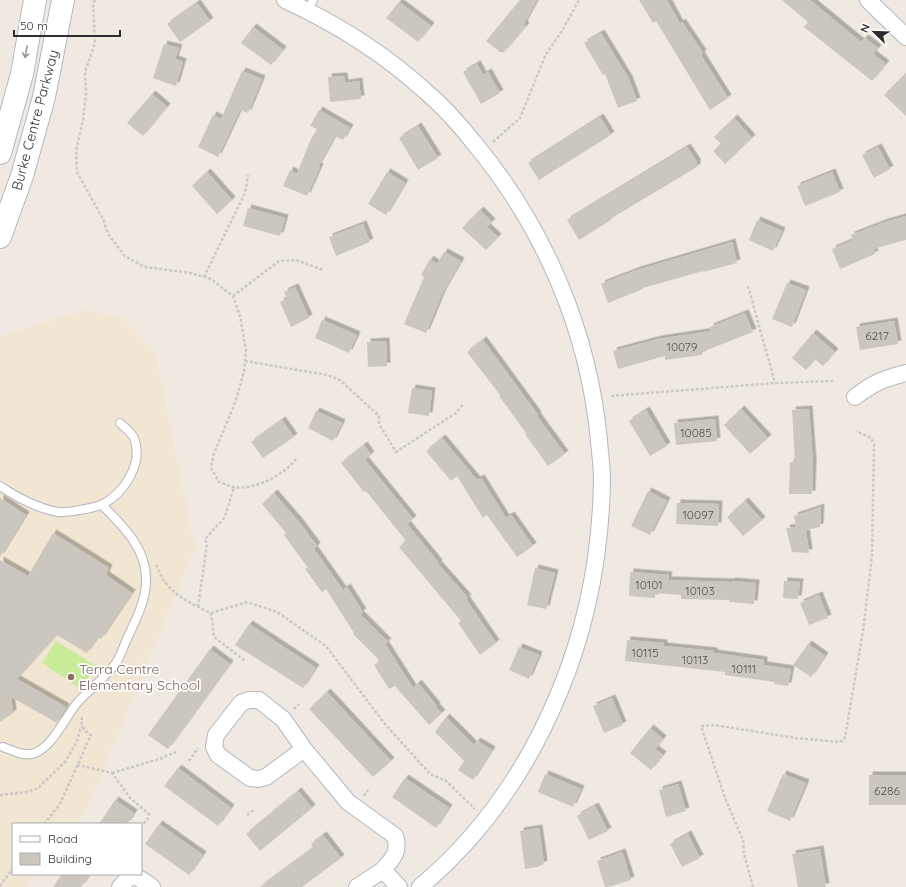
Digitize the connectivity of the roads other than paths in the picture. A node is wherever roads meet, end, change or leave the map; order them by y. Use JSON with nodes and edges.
{"nodes":[{"id":1,"x":35,"y":0,"type":"edge"},
{"id":2,"x":63,"y":0,"type":"edge"},
{"id":3,"x":285,"y":0,"type":"edge"},
{"id":4,"x":868,"y":0,"type":"edge"},
{"id":5,"x":310,"y":5,"type":"edge"},
{"id":6,"x":906,"y":36,"type":"edge"},
{"id":7,"x":0,"y":153,"type":"edge"},
{"id":8,"x":0,"y":237,"type":"edge"},
{"id":9,"x":906,"y":373,"type":"edge"},
{"id":10,"x":855,"y":397,"type":"dead end"},
{"id":11,"x":120,"y":423,"type":"dead end"},
{"id":12,"x":0,"y":486,"type":"edge"},
{"id":13,"x":102,"y":505,"type":"junction"},
{"id":14,"x":3,"y":747,"type":"dead end"},
{"id":15,"x":304,"y":749,"type":"junction"},
{"id":16,"x":383,"y":870,"type":"junction"},
{"id":17,"x":120,"y":887,"type":"edge"},
{"id":18,"x":152,"y":887,"type":"edge"},
{"id":19,"x":357,"y":887,"type":"edge"},
{"id":20,"x":399,"y":887,"type":"edge"},
{"id":21,"x":420,"y":887,"type":"edge"}],
"edges":[{"from":1,"to":7,"type":"main road","name":"Burke Centre Parkway","one_way":true},
{"from":2,"to":8,"type":"main road","name":"Burke Centre Parkway"},
{"from":3,"to":5,"type":"street"},
{"from":4,"to":6,"type":"street"},
{"from":5,"to":21,"type":"street"},
{"from":9,"to":10,"type":"street"},
{"from":11,"to":13,"type":"lane"},
{"from":12,"to":13,"type":"lane"},
{"from":13,"to":14,"type":"lane"},
{"from":15,"to":15,"type":"street"},
{"from":15,"to":16,"type":"street"},
{"from":16,"to":19,"type":"street"},
{"from":16,"to":20,"type":"street"},
{"from":17,"to":18,"type":"street"}]}
